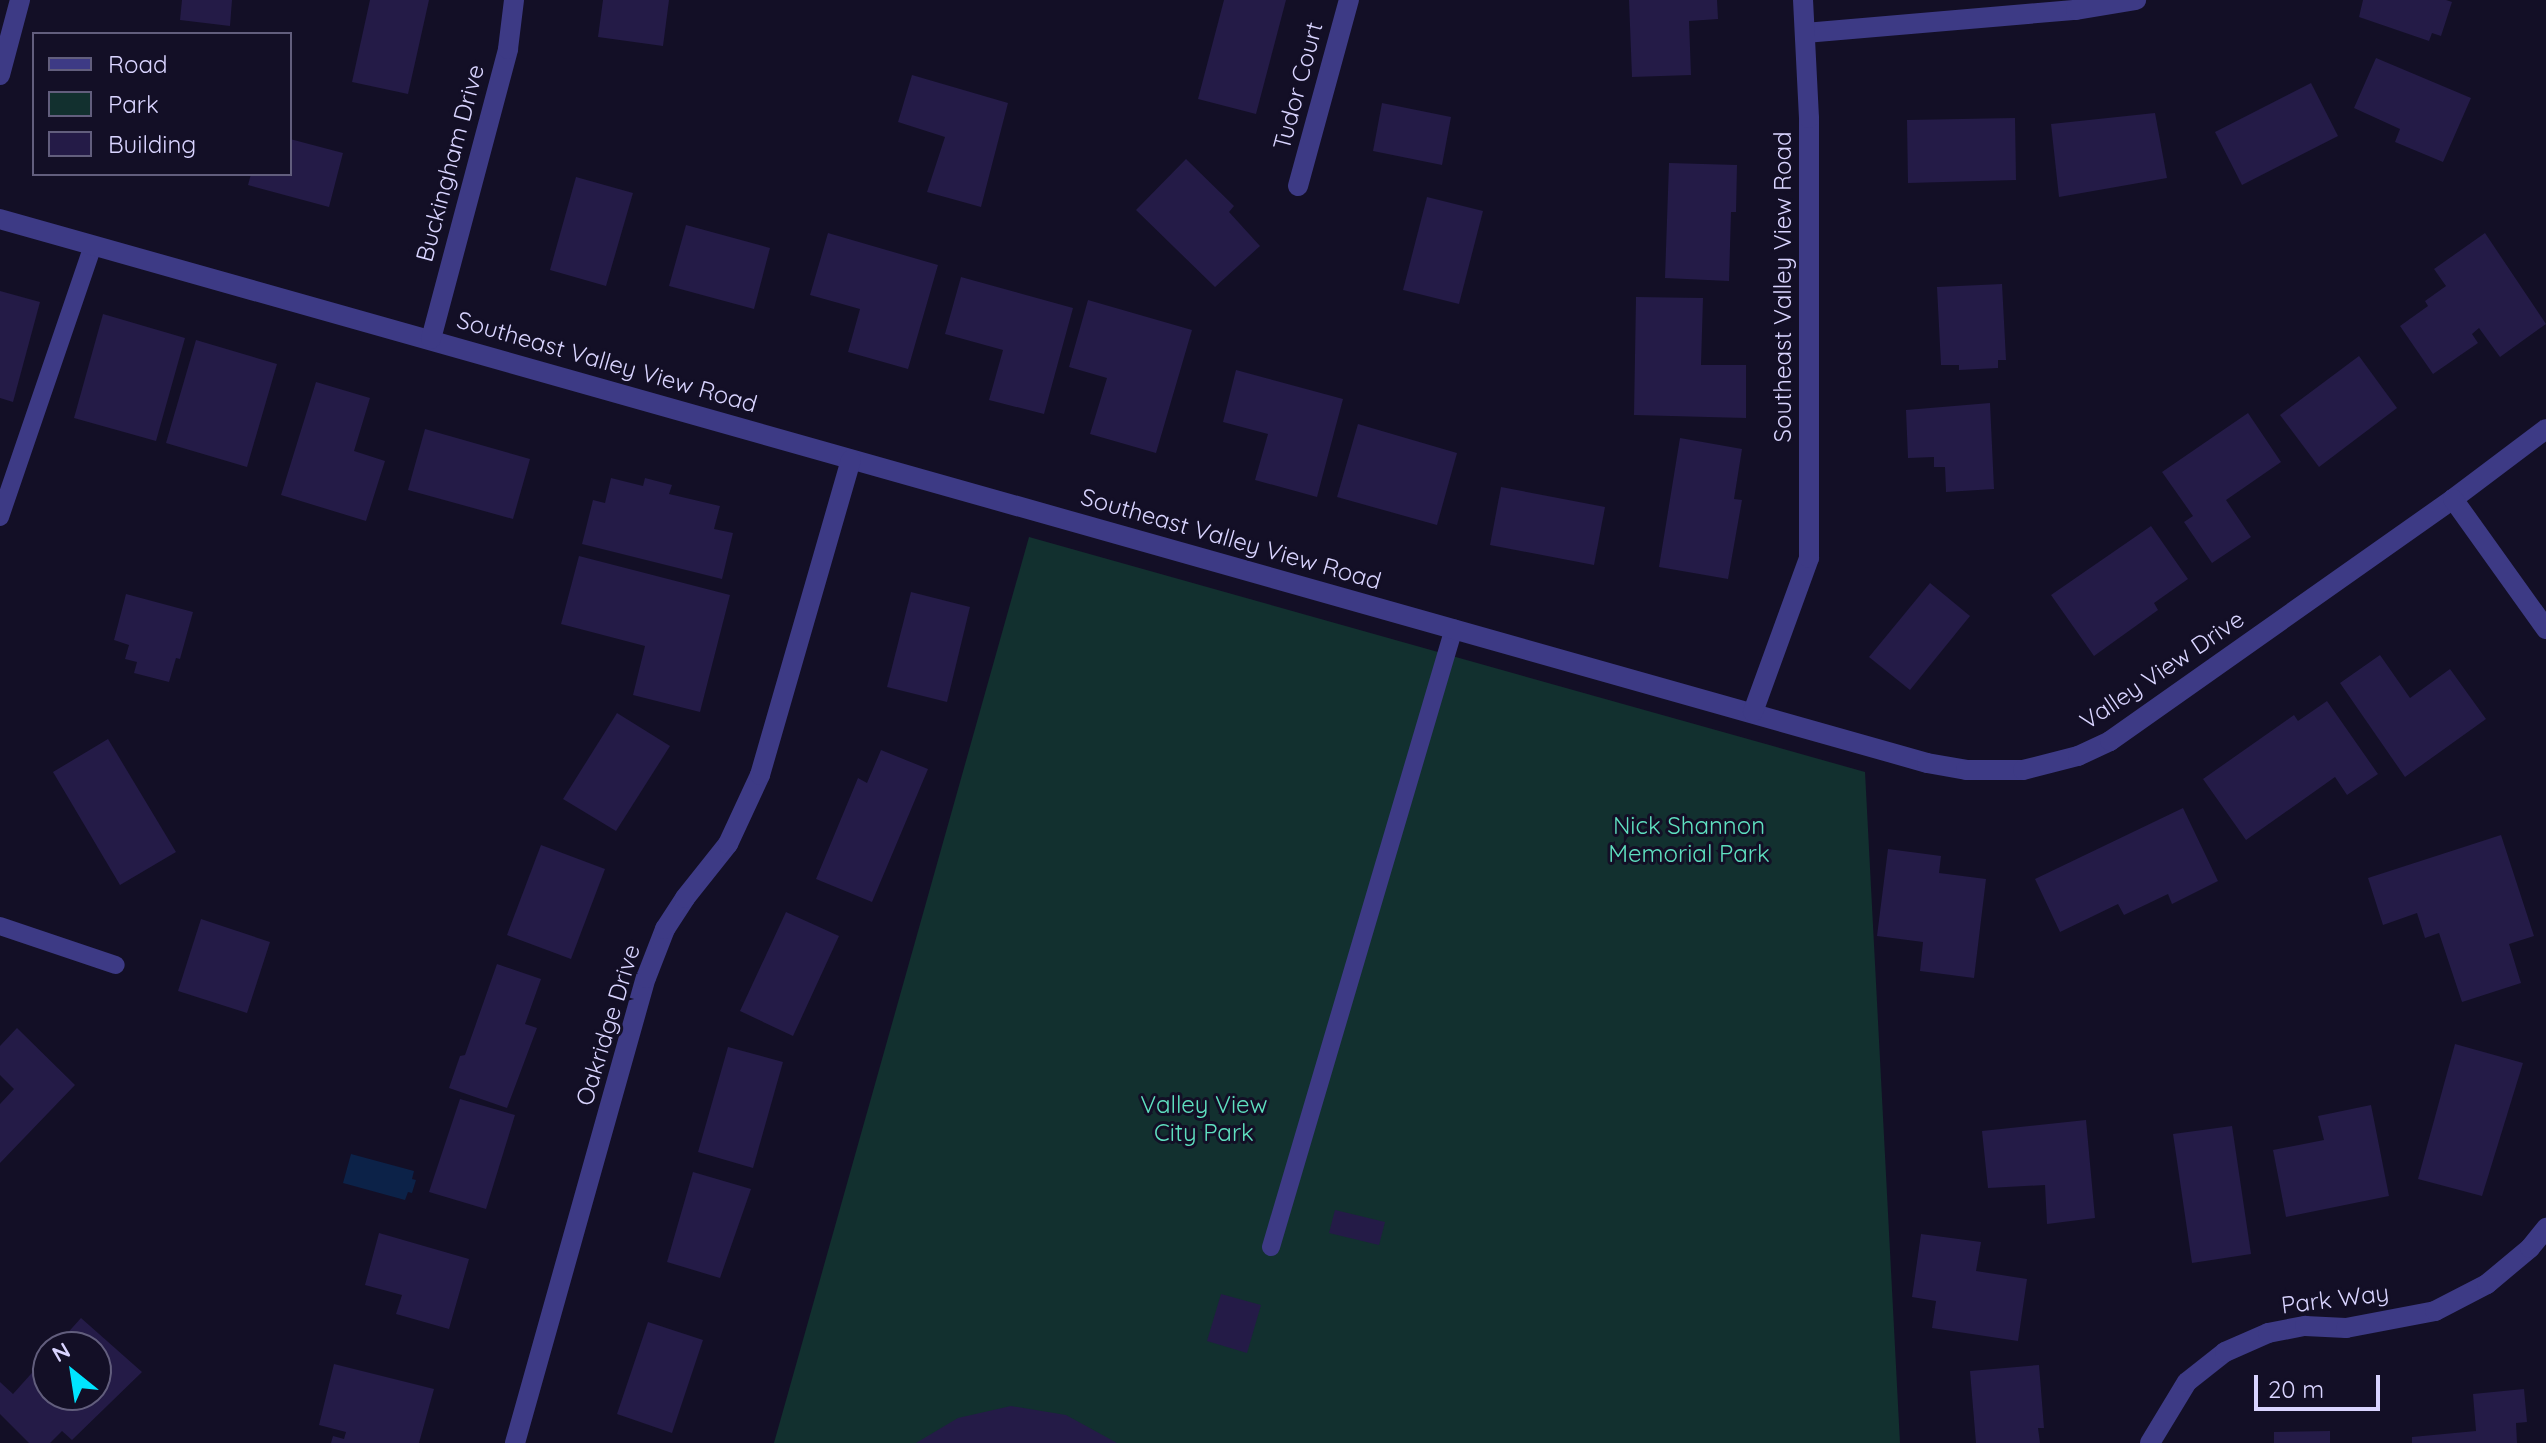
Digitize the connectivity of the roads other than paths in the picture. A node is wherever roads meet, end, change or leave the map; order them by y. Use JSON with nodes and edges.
{"nodes":[{"id":1,"x":20,"y":0,"type":"edge"},
{"id":2,"x":514,"y":0,"type":"edge"},
{"id":3,"x":1349,"y":0,"type":"edge"},
{"id":4,"x":1803,"y":0,"type":"edge"},
{"id":5,"x":2136,"y":0,"type":"edge"},
{"id":6,"x":1805,"y":33,"type":"junction"},
{"id":7,"x":0,"y":75,"type":"edge"},
{"id":8,"x":1298,"y":186,"type":"dead end"},
{"id":9,"x":0,"y":219,"type":"edge"},
{"id":10,"x":93,"y":245,"type":"junction"},
{"id":11,"x":431,"y":339,"type":"junction"},
{"id":12,"x":2546,"y":429,"type":"edge"},
{"id":13,"x":851,"y":460,"type":"junction"},
{"id":14,"x":2453,"y":499,"type":"junction"},
{"id":15,"x":0,"y":517,"type":"edge"},
{"id":16,"x":1454,"y":628,"type":"junction"},
{"id":17,"x":2546,"y":629,"type":"edge"},
{"id":18,"x":1753,"y":712,"type":"junction"},
{"id":19,"x":0,"y":926,"type":"edge"},
{"id":20,"x":116,"y":965,"type":"dead end"},
{"id":21,"x":2546,"y":1228,"type":"edge"},
{"id":22,"x":1271,"y":1247,"type":"dead end"},
{"id":23,"x":515,"y":1443,"type":"edge"},
{"id":24,"x":2150,"y":1443,"type":"edge"}],
"edges":[{"from":1,"to":7,"type":"street"},
{"from":2,"to":11,"type":"street","name":"Buckingham Drive"},
{"from":3,"to":8,"type":"street","name":"Tudor Court"},
{"from":4,"to":6,"type":"street","name":"Southeast Valley View Road"},
{"from":5,"to":6,"type":"street"},
{"from":6,"to":18,"type":"street","name":"Southeast Valley View Road"},
{"from":9,"to":10,"type":"street","name":"Southeast Valley View Road"},
{"from":10,"to":11,"type":"street","name":"Southeast Valley View Road"},
{"from":10,"to":15,"type":"lane"},
{"from":11,"to":13,"type":"street","name":"Southeast Valley View Road"},
{"from":12,"to":14,"type":"street","name":"Valley View Drive"},
{"from":13,"to":16,"type":"street","name":"Southeast Valley View Road"},
{"from":13,"to":23,"type":"street","name":"Oakridge Drive"},
{"from":14,"to":17,"type":"street"},
{"from":14,"to":18,"type":"street","name":"Valley View Drive"},
{"from":16,"to":18,"type":"street","name":"Southeast Valley View Road"},
{"from":16,"to":22,"type":"lane"},
{"from":19,"to":20,"type":"lane"},
{"from":21,"to":24,"type":"street","name":"Park Way"}]}
